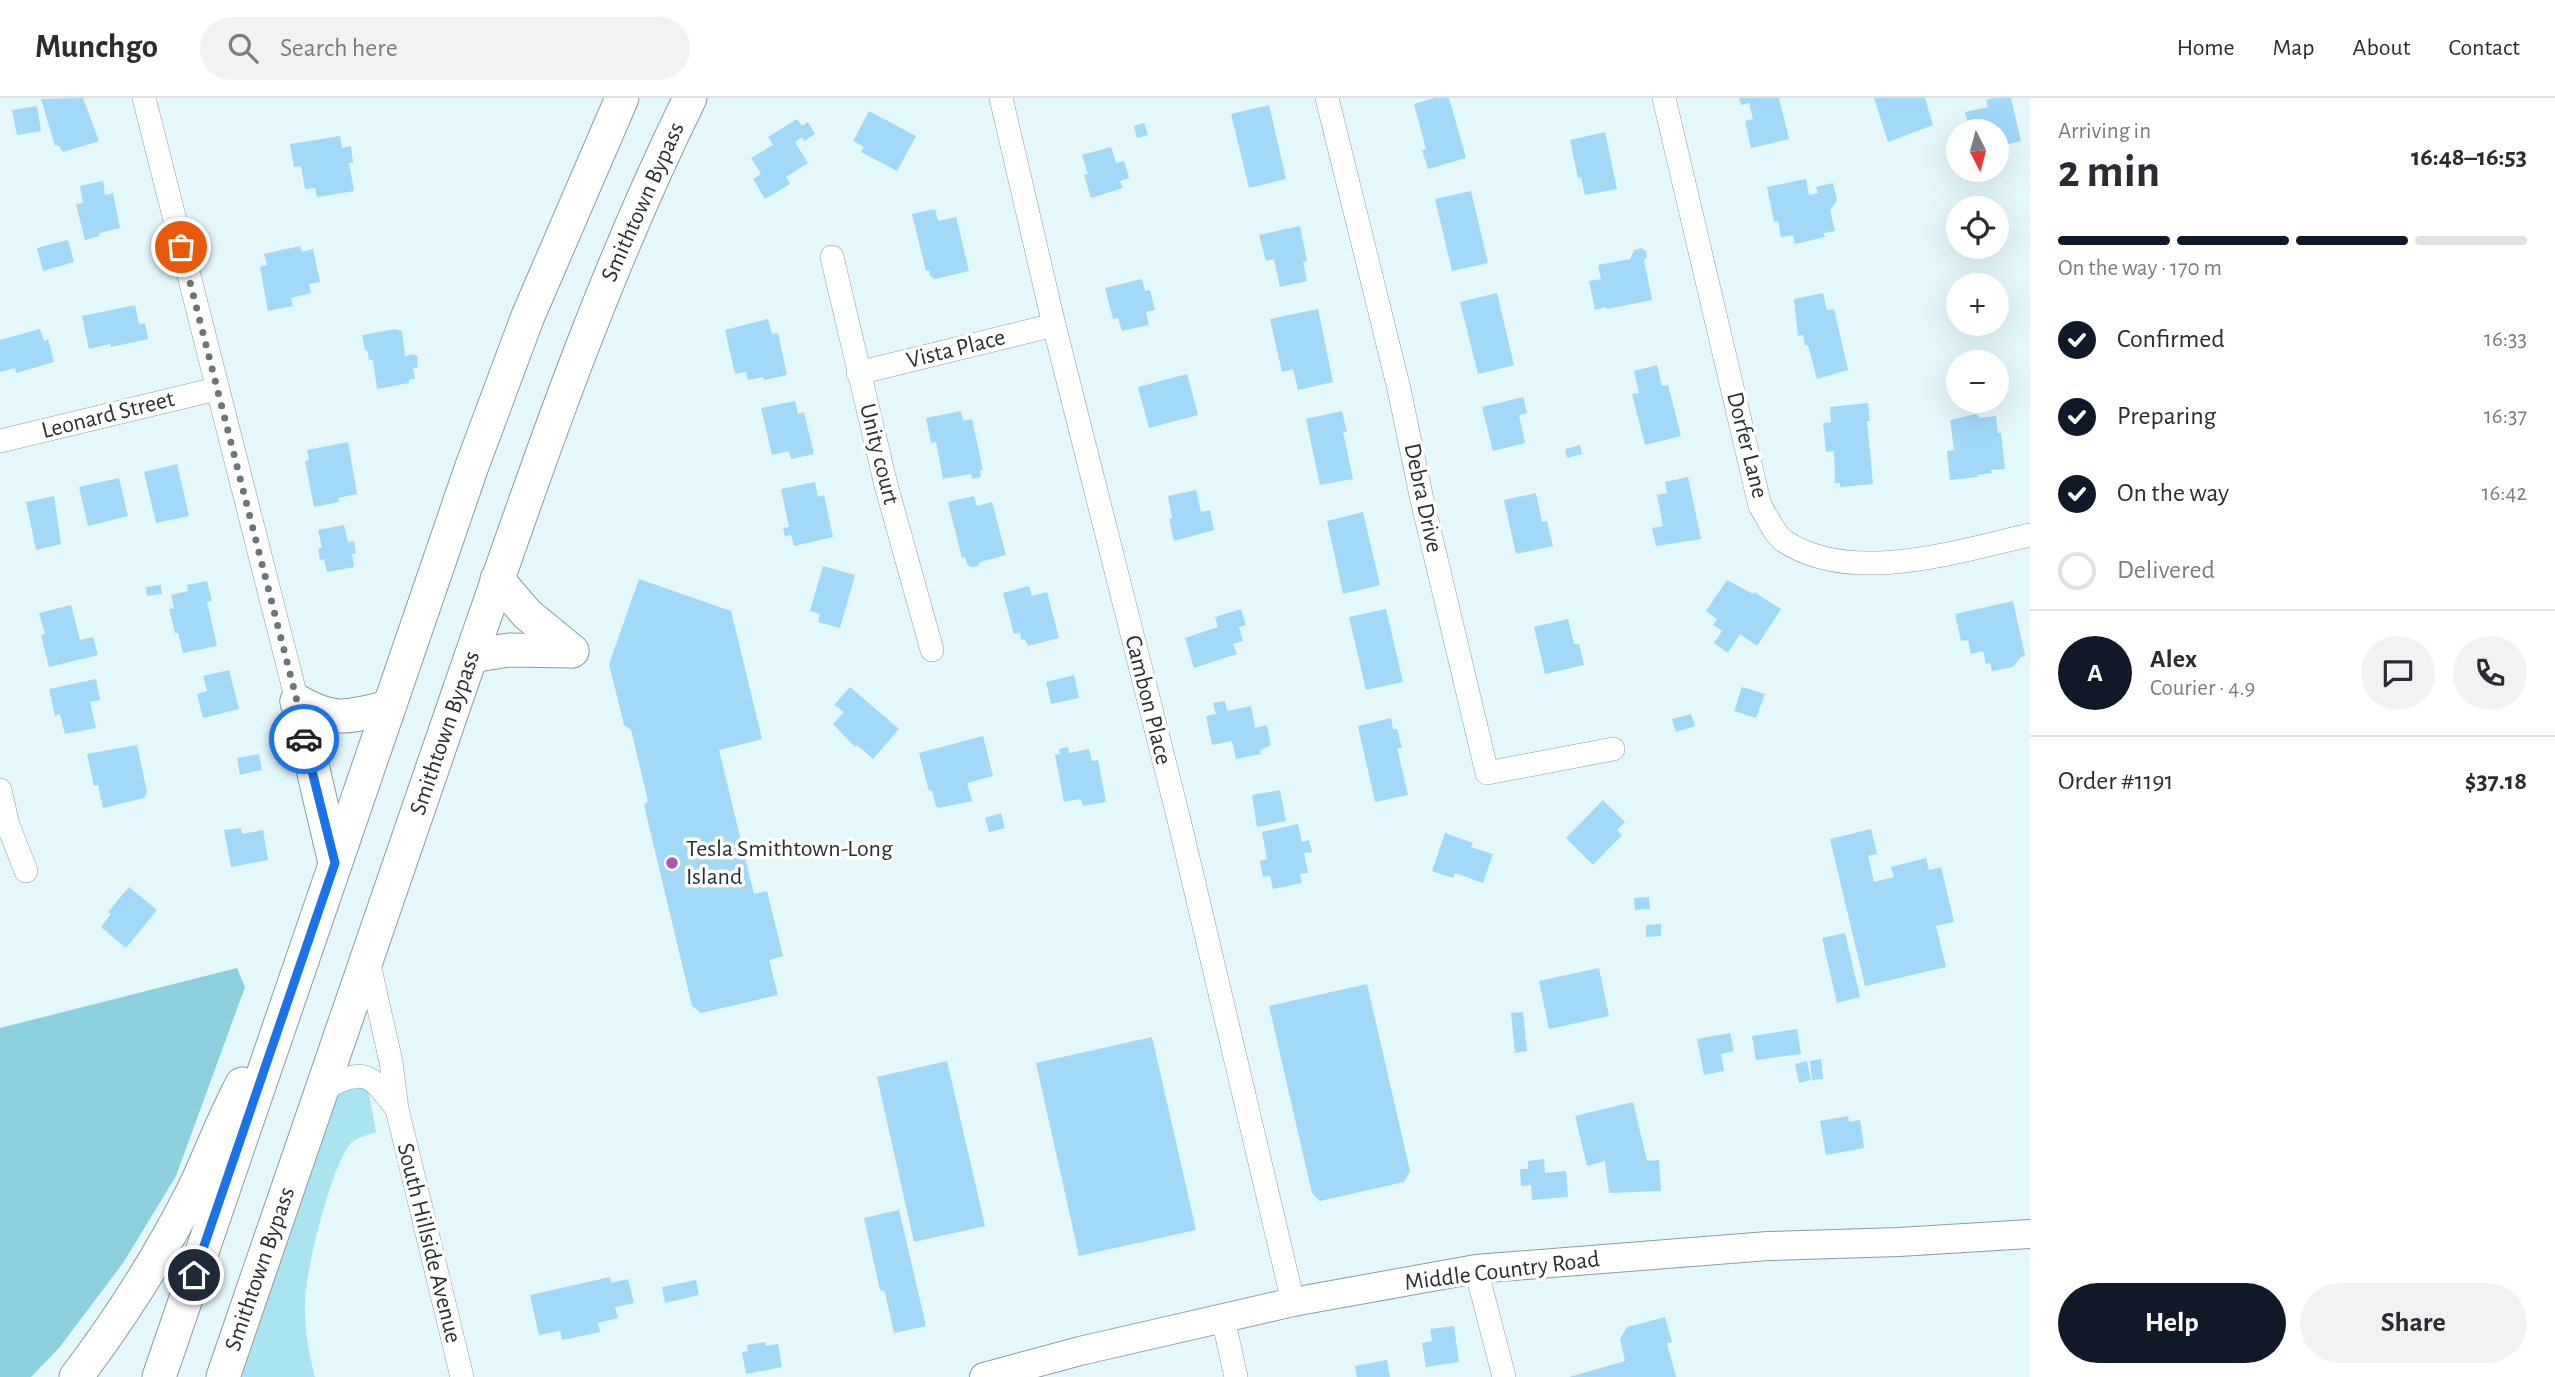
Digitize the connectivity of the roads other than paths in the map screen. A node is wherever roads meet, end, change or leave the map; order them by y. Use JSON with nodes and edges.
{"nodes":[{"id":1,"x":144,"y":98,"type":"edge"},
{"id":2,"x":622,"y":98,"type":"edge"},
{"id":3,"x":690,"y":98,"type":"edge"},
{"id":4,"x":1001,"y":98,"type":"edge"},
{"id":5,"x":1327,"y":98,"type":"edge"},
{"id":6,"x":1664,"y":98,"type":"edge"},
{"id":7,"x":832,"y":257,"type":"dead end"},
{"id":8,"x":1054,"y":325,"type":"junction"},
{"id":9,"x":858,"y":373,"type":"junction"},
{"id":10,"x":216,"y":389,"type":"junction"},
{"id":11,"x":0,"y":442,"type":"edge"},
{"id":12,"x":2030,"y":535,"type":"edge"},
{"id":13,"x":496,"y":579,"type":"junction"},
{"id":14,"x":932,"y":649,"type":"dead end"},
{"id":15,"x":471,"y":656,"type":"junction"},
{"id":16,"x":297,"y":701,"type":"junction"},
{"id":17,"x":389,"y":707,"type":"junction"},
{"id":18,"x":1613,"y":749,"type":"dead end"},
{"id":19,"x":0,"y":790,"type":"edge"},
{"id":20,"x":335,"y":863,"type":"junction"},
{"id":21,"x":26,"y":871,"type":"dead end"},
{"id":22,"x":368,"y":956,"type":"junction"},
{"id":23,"x":290,"y":996,"type":"junction"},
{"id":24,"x":321,"y":1090,"type":"junction"},
{"id":25,"x":397,"y":1109,"type":"junction"},
{"id":26,"x":2030,"y":1234,"type":"edge"},
{"id":27,"x":1476,"y":1269,"type":"junction"},
{"id":28,"x":1293,"y":1302,"type":"junction"},
{"id":29,"x":1223,"y":1318,"type":"junction"},
{"id":30,"x":998,"y":1375,"type":"edge"},
{"id":31,"x":76,"y":1377,"type":"edge"},
{"id":32,"x":159,"y":1377,"type":"edge"},
{"id":33,"x":223,"y":1377,"type":"edge"},
{"id":34,"x":462,"y":1377,"type":"edge"},
{"id":35,"x":1236,"y":1377,"type":"edge"},
{"id":36,"x":1504,"y":1377,"type":"edge"}],
"edges":[{"from":1,"to":10,"type":"street"},
{"from":2,"to":17,"type":"highway"},
{"from":3,"to":13,"type":"highway","name":"Smithtown Bypass"},
{"from":4,"to":8,"type":"street","name":"Cambon Place"},
{"from":5,"to":18,"type":"street","name":"Debra Drive"},
{"from":6,"to":12,"type":"street","name":"Dorfer Lane"},
{"from":7,"to":9,"type":"street","name":"Unity court"},
{"from":8,"to":9,"type":"street","name":"Vista Place"},
{"from":8,"to":28,"type":"street","name":"Cambon Place"},
{"from":9,"to":14,"type":"street","name":"Unity court"},
{"from":10,"to":11,"type":"street","name":"Leonard Street"},
{"from":10,"to":16,"type":"street"},
{"from":13,"to":15,"type":"highway","name":"Smithtown Bypass"},
{"from":13,"to":15,"type":"highway"},
{"from":15,"to":22,"type":"highway","name":"Smithtown Bypass"},
{"from":16,"to":17,"type":"highway"},
{"from":16,"to":20,"type":"highway"},
{"from":17,"to":20,"type":"highway"},
{"from":19,"to":21,"type":"street"},
{"from":20,"to":23,"type":"highway"},
{"from":22,"to":24,"type":"highway","name":"Smithtown Bypass"},
{"from":22,"to":25,"type":"street","name":"South Hillside Avenue"},
{"from":23,"to":31,"type":"highway"},
{"from":23,"to":32,"type":"highway"},
{"from":24,"to":25,"type":"street","name":"South Hillside Avenue"},
{"from":24,"to":33,"type":"highway","name":"Smithtown Bypass"},
{"from":25,"to":34,"type":"street","name":"South Hillside Avenue"},
{"from":26,"to":27,"type":"main road","name":"Middle Country Road"},
{"from":27,"to":28,"type":"main road","name":"Middle Country Road"},
{"from":27,"to":36,"type":"street"},
{"from":28,"to":29,"type":"main road","name":"Middle Country Road"},
{"from":29,"to":30,"type":"main road","name":"Middle Country Road"},
{"from":29,"to":35,"type":"street"}]}
